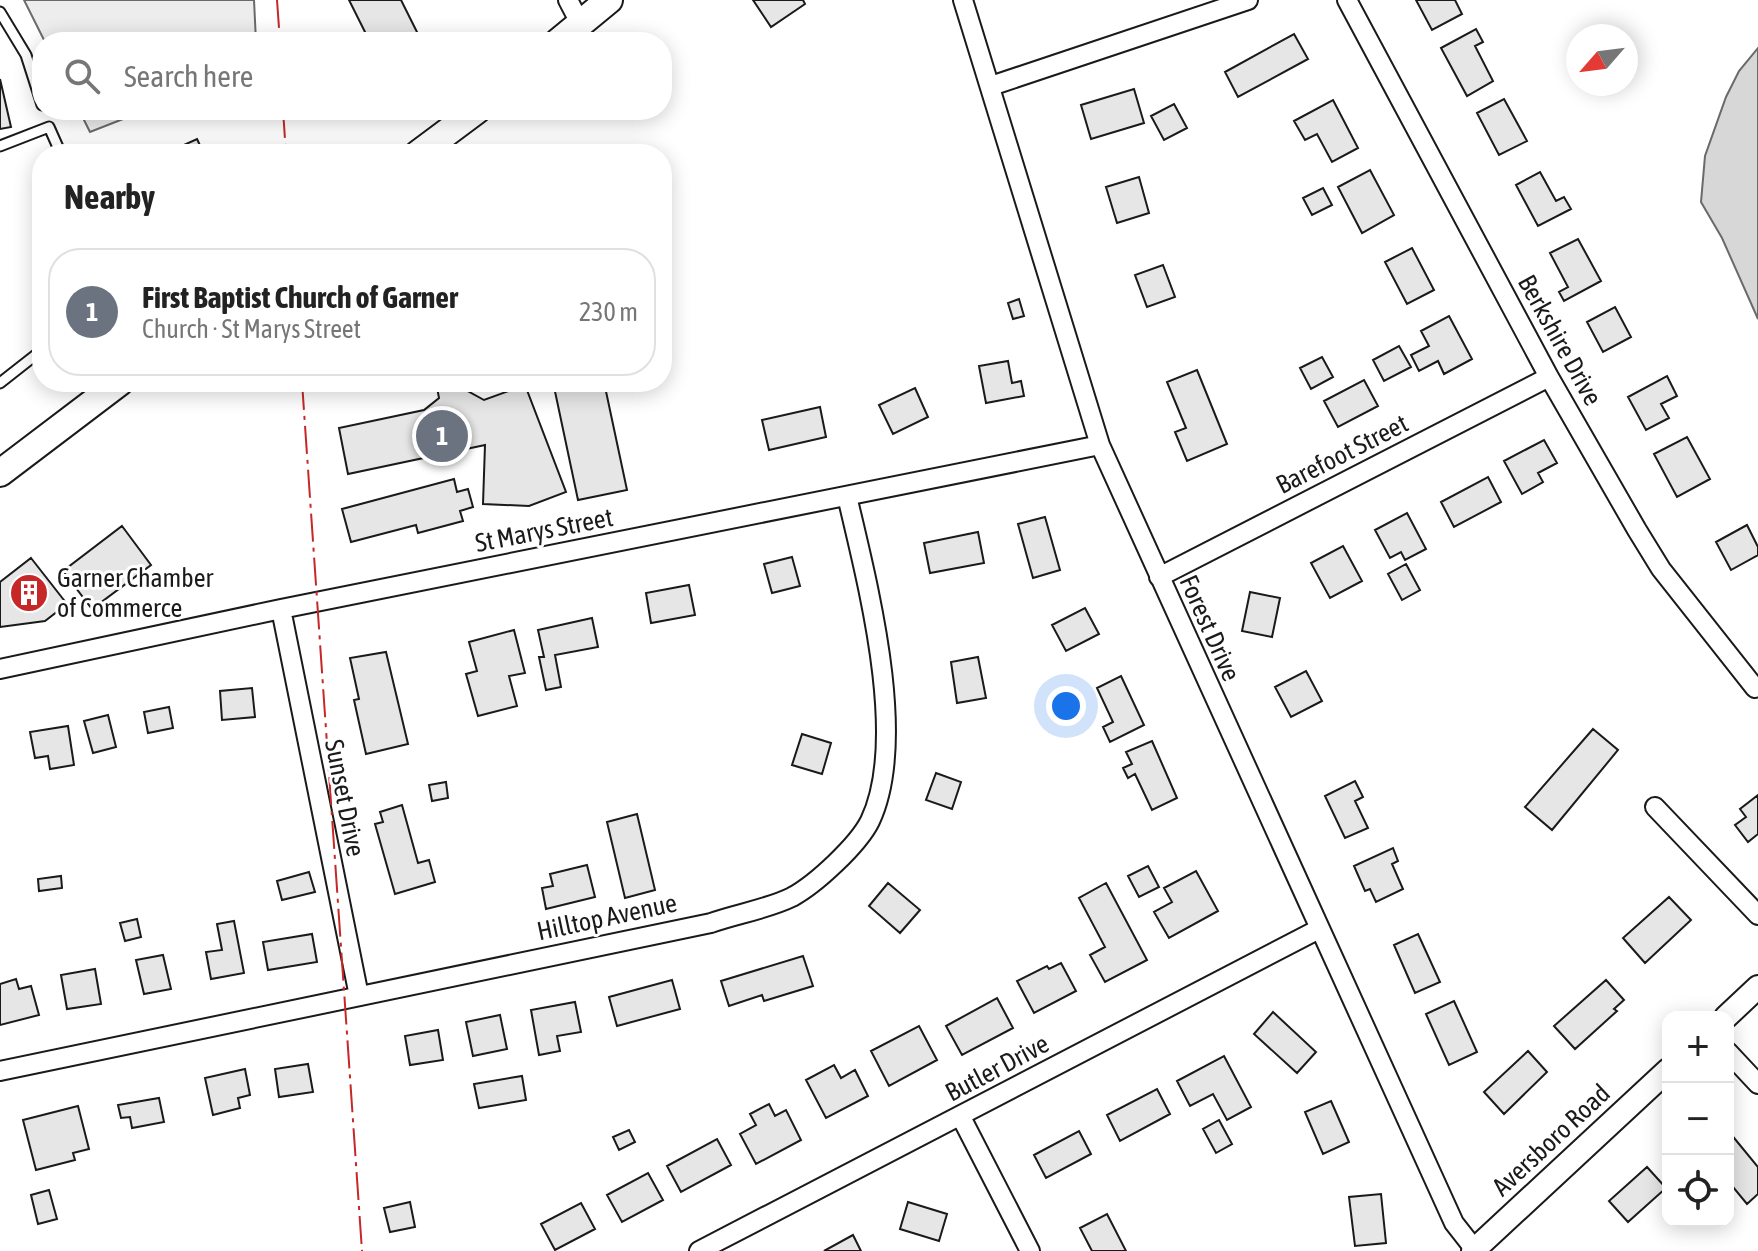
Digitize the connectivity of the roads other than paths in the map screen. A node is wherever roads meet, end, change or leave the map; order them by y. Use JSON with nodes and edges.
{"nodes":[{"id":1,"x":609,"y":0,"type":"edge"},
{"id":2,"x":963,"y":0,"type":"edge"},
{"id":3,"x":1248,"y":0,"type":"edge"},
{"id":4,"x":1347,"y":0,"type":"edge"},
{"id":5,"x":0,"y":12,"type":"edge"},
{"id":6,"x":574,"y":12,"type":"edge"},
{"id":7,"x":563,"y":32,"type":"edge"},
{"id":8,"x":32,"y":73,"type":"edge"},
{"id":9,"x":991,"y":86,"type":"junction"},
{"id":10,"x":47,"y":120,"type":"edge"},
{"id":11,"x":464,"y":120,"type":"edge"},
{"id":12,"x":49,"y":127,"type":"junction"},
{"id":13,"x":57,"y":144,"type":"edge"},
{"id":14,"x":431,"y":144,"type":"edge"},
{"id":15,"x":0,"y":146,"type":"edge"},
{"id":16,"x":32,"y":358,"type":"edge"},
{"id":17,"x":1549,"y":377,"type":"junction"},
{"id":18,"x":0,"y":383,"type":"edge"},
{"id":19,"x":107,"y":392,"type":"edge"},
{"id":20,"x":1100,"y":445,"type":"junction"},
{"id":21,"x":0,"y":473,"type":"edge"},
{"id":22,"x":847,"y":496,"type":"junction"},
{"id":23,"x":1159,"y":577,"type":"junction"},
{"id":24,"x":281,"y":609,"type":"junction"},
{"id":25,"x":0,"y":669,"type":"edge"},
{"id":26,"x":1755,"y":688,"type":"dead end"},
{"id":27,"x":1655,"y":807,"type":"dead end"},
{"id":28,"x":1758,"y":915,"type":"edge"},
{"id":29,"x":1319,"y":929,"type":"junction"},
{"id":30,"x":1758,"y":987,"type":"edge"},
{"id":31,"x":359,"y":996,"type":"junction"},
{"id":32,"x":1732,"y":1011,"type":"edge"},
{"id":33,"x":1734,"y":1058,"type":"edge"},
{"id":34,"x":0,"y":1071,"type":"edge"},
{"id":35,"x":1662,"y":1076,"type":"edge"},
{"id":36,"x":1758,"y":1084,"type":"edge"},
{"id":37,"x":961,"y":1117,"type":"junction"},
{"id":38,"x":1474,"y":1250,"type":"edge"},
{"id":39,"x":699,"y":1251,"type":"edge"},
{"id":40,"x":1030,"y":1251,"type":"edge"}],
"edges":[{"from":1,"to":6,"type":"main road"},
{"from":2,"to":9,"type":"street","name":"Forest Drive"},
{"from":3,"to":9,"type":"street"},
{"from":4,"to":17,"type":"street","name":"Berkshire Drive"},
{"from":5,"to":8,"type":"lane"},
{"from":6,"to":7,"type":"main road"},
{"from":9,"to":20,"type":"street","name":"Forest Drive"},
{"from":10,"to":12,"type":"lane"},
{"from":11,"to":14,"type":"main road"},
{"from":12,"to":13,"type":"lane"},
{"from":12,"to":15,"type":"lane"},
{"from":16,"to":18,"type":"lane"},
{"from":17,"to":23,"type":"street","name":"Barefoot Street"},
{"from":17,"to":26,"type":"street","name":"Berkshire Drive"},
{"from":19,"to":21,"type":"main road"},
{"from":20,"to":22,"type":"street","name":"St Marys Street"},
{"from":20,"to":23,"type":"street","name":"Forest Drive"},
{"from":22,"to":24,"type":"street","name":"St Marys Street"},
{"from":22,"to":31,"type":"street","name":"Hilltop Avenue"},
{"from":23,"to":29,"type":"street","name":"Forest Drive"},
{"from":24,"to":25,"type":"street","name":"St Marys Street"},
{"from":24,"to":31,"type":"street","name":"Sunset Drive"},
{"from":27,"to":28,"type":"street"},
{"from":29,"to":37,"type":"street","name":"Butler Drive"},
{"from":29,"to":38,"type":"street","name":"Forest Drive"},
{"from":30,"to":32,"type":"street"},
{"from":31,"to":34,"type":"street","name":"Hilltop Avenue"},
{"from":33,"to":36,"type":"street"},
{"from":35,"to":38,"type":"street","name":"Aversboro Road"},
{"from":37,"to":39,"type":"street","name":"Butler Drive"},
{"from":37,"to":40,"type":"street"}]}
